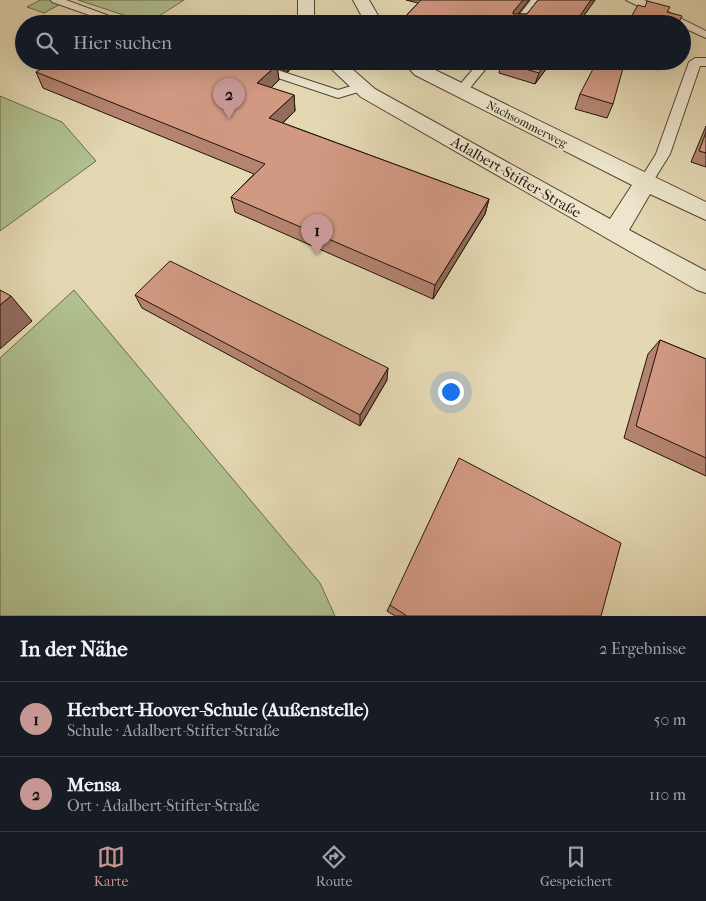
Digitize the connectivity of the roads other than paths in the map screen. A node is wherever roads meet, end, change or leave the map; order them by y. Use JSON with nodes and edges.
{"nodes":[{"id":1,"x":56,"y":0,"type":"edge"},
{"id":2,"x":306,"y":0,"type":"edge"},
{"id":3,"x":361,"y":0,"type":"edge"},
{"id":4,"x":536,"y":0,"type":"edge"},
{"id":5,"x":631,"y":0,"type":"edge"},
{"id":6,"x":100,"y":15,"type":"edge"},
{"id":7,"x":306,"y":15,"type":"edge"},
{"id":8,"x":370,"y":15,"type":"edge"},
{"id":9,"x":524,"y":15,"type":"edge"},
{"id":10,"x":666,"y":15,"type":"edge"},
{"id":11,"x":691,"y":28,"type":"edge"},
{"id":12,"x":706,"y":35,"type":"edge"},
{"id":13,"x":706,"y":62,"type":"edge"},
{"id":14,"x":265,"y":70,"type":"edge"},
{"id":15,"x":342,"y":70,"type":"edge"},
{"id":16,"x":421,"y":70,"type":"edge"},
{"id":17,"x":479,"y":70,"type":"edge"},
{"id":18,"x":361,"y":86,"type":"junction"},
{"id":19,"x":462,"y":91,"type":"junction"},
{"id":20,"x":645,"y":183,"type":"junction"},
{"id":21,"x":706,"y":212,"type":"edge"},
{"id":22,"x":614,"y":233,"type":"junction"},
{"id":23,"x":706,"y":283,"type":"edge"}],
"edges":[{"from":1,"to":6,"type":"lane"},
{"from":2,"to":7,"type":"street"},
{"from":3,"to":8,"type":"street"},
{"from":4,"to":9,"type":"lane"},
{"from":5,"to":10,"type":"lane"},
{"from":11,"to":12,"type":"lane"},
{"from":13,"to":20,"type":"lane"},
{"from":14,"to":18,"type":"lane"},
{"from":15,"to":18,"type":"street","name":"Adalbert-Stifter-Straße"},
{"from":16,"to":19,"type":"street","name":"Nachsommerweg"},
{"from":17,"to":19,"type":"lane"},
{"from":18,"to":22,"type":"street","name":"Adalbert-Stifter-Straße"},
{"from":19,"to":20,"type":"street","name":"Nachsommerweg"},
{"from":20,"to":21,"type":"street","name":"Nachsommerweg"},
{"from":20,"to":22,"type":"street"},
{"from":22,"to":23,"type":"street","name":"Adalbert-Stifter-Straße"}]}
